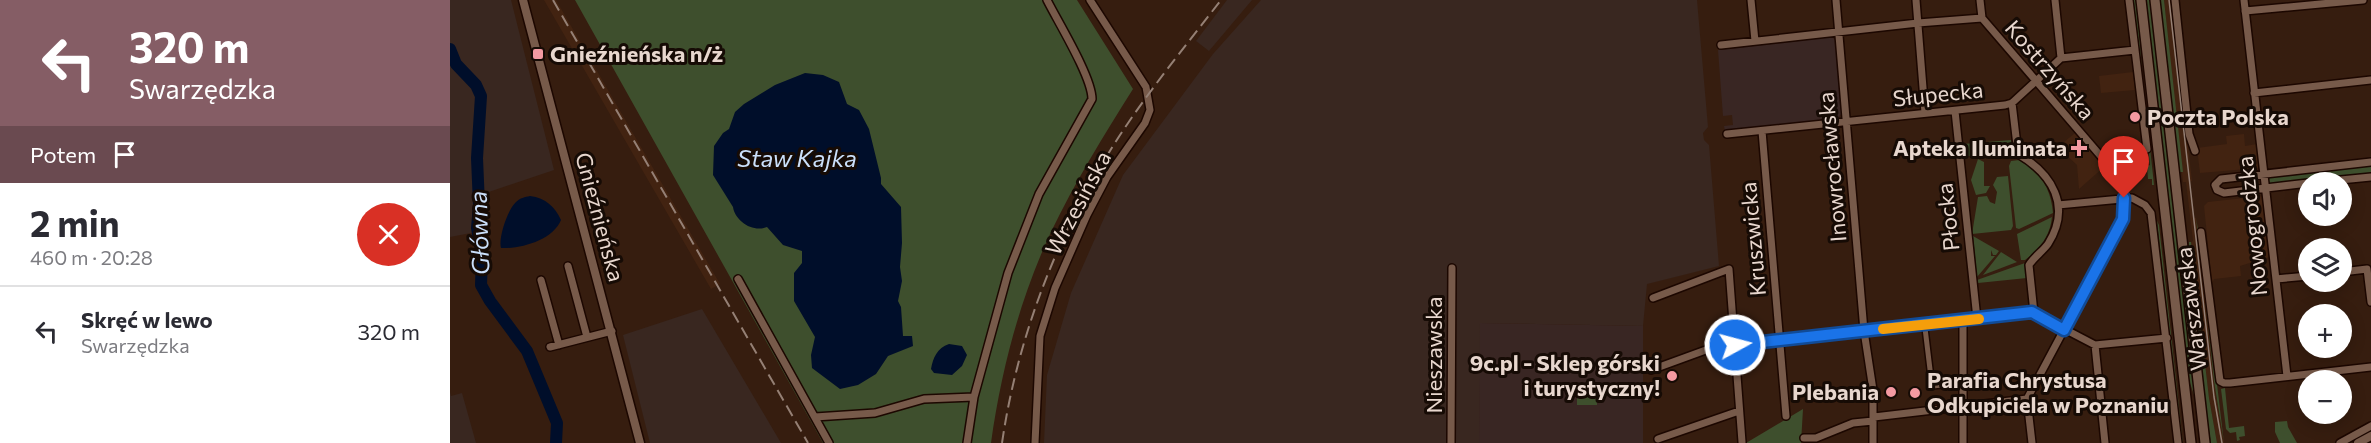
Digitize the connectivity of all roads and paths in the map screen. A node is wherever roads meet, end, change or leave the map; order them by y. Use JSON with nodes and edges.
{"nodes":[{"id":1,"x":523,"y":0,"type":"edge"},
{"id":2,"x":1047,"y":0,"type":"edge"},
{"id":3,"x":1090,"y":0,"type":"edge"},
{"id":4,"x":1751,"y":0,"type":"edge"},
{"id":5,"x":1836,"y":0,"type":"edge"},
{"id":6,"x":1916,"y":0,"type":"edge"},
{"id":7,"x":1980,"y":0,"type":"edge"},
{"id":8,"x":2055,"y":0,"type":"edge"},
{"id":9,"x":2129,"y":0,"type":"edge"},
{"id":10,"x":2140,"y":0,"type":"edge"},
{"id":11,"x":2154,"y":0,"type":"edge"},
{"id":12,"x":2175,"y":0,"type":"edge"},
{"id":13,"x":2244,"y":0,"type":"edge"},
{"id":14,"x":2363,"y":0,"type":"edge"},
{"id":15,"x":2339,"y":1,"type":"edge"},
{"id":16,"x":2245,"y":11,"type":"junction"},
{"id":17,"x":1982,"y":18,"type":"junction"},
{"id":18,"x":1918,"y":23,"type":"junction"},
{"id":19,"x":1839,"y":32,"type":"junction"},
{"id":20,"x":1755,"y":41,"type":"junction"},
{"id":21,"x":1721,"y":45,"type":"dead end"},
{"id":22,"x":2135,"y":50,"type":"junction"},
{"id":23,"x":2061,"y":57,"type":"junction"},
{"id":24,"x":2371,"y":80,"type":"edge"},
{"id":25,"x":2035,"y":81,"type":"junction"},
{"id":26,"x":2254,"y":93,"type":"junction"},
{"id":27,"x":2012,"y":103,"type":"junction"},
{"id":28,"x":1954,"y":111,"type":"junction"},
{"id":29,"x":1925,"y":113,"type":"junction"},
{"id":30,"x":1847,"y":122,"type":"junction"},
{"id":31,"x":1762,"y":131,"type":"junction"},
{"id":32,"x":1727,"y":134,"type":"dead end"},
{"id":33,"x":2147,"y":149,"type":"dead end"},
{"id":34,"x":2195,"y":150,"type":"dead end"},
{"id":35,"x":2371,"y":162,"type":"edge"},
{"id":36,"x":2265,"y":174,"type":"junction"},
{"id":37,"x":2371,"y":177,"type":"edge"},
{"id":38,"x":2352,"y":179,"type":"edge"},
{"id":39,"x":2298,"y":184,"type":"edge"},
{"id":40,"x":2266,"y":188,"type":"junction"},
{"id":41,"x":2124,"y":198,"type":"junction"},
{"id":42,"x":2058,"y":205,"type":"junction"},
{"id":43,"x":2201,"y":232,"type":"dead end"},
{"id":44,"x":568,"y":266,"type":"dead end"},
{"id":45,"x":1452,"y":268,"type":"dead end"},
{"id":46,"x":2352,"y":271,"type":"edge"},
{"id":47,"x":2298,"y":277,"type":"edge"},
{"id":48,"x":738,"y":279,"type":"dead end"},
{"id":49,"x":2276,"y":279,"type":"junction"},
{"id":50,"x":541,"y":280,"type":"dead end"},
{"id":51,"x":1653,"y":298,"type":"dead end"},
{"id":52,"x":2371,"y":302,"type":"edge"},
{"id":53,"x":2034,"y":313,"type":"junction"},
{"id":54,"x":1977,"y":319,"type":"junction"},
{"id":55,"x":1963,"y":320,"type":"junction"},
{"id":56,"x":1925,"y":328,"type":"dead end"},
{"id":57,"x":2064,"y":330,"type":"junction"},
{"id":58,"x":612,"y":331,"type":"junction"},
{"id":59,"x":1864,"y":331,"type":"junction"},
{"id":60,"x":587,"y":337,"type":"junction"},
{"id":61,"x":2167,"y":338,"type":"junction"},
{"id":62,"x":1779,"y":340,"type":"junction"},
{"id":63,"x":559,"y":345,"type":"junction"},
{"id":64,"x":1735,"y":345,"type":"junction"},
{"id":65,"x":2095,"y":345,"type":"junction"},
{"id":66,"x":550,"y":347,"type":"dead end"},
{"id":67,"x":2371,"y":367,"type":"edge"},
{"id":68,"x":1651,"y":370,"type":"dead end"},
{"id":69,"x":2286,"y":376,"type":"junction"},
{"id":70,"x":1954,"y":384,"type":"dead end"},
{"id":71,"x":974,"y":397,"type":"junction"},
{"id":72,"x":2027,"y":399,"type":"junction"},
{"id":73,"x":1964,"y":406,"type":"junction"},
{"id":74,"x":1739,"y":411,"type":"junction"},
{"id":75,"x":1786,"y":416,"type":"dead end"},
{"id":76,"x":815,"y":417,"type":"junction"},
{"id":77,"x":1874,"y":419,"type":"junction"},
{"id":78,"x":2371,"y":426,"type":"edge"},
{"id":79,"x":2371,"y":436,"type":"edge"},
{"id":80,"x":1804,"y":438,"type":"dead end"},
{"id":81,"x":1658,"y":439,"type":"dead end"},
{"id":82,"x":1742,"y":442,"type":"edge"},
{"id":83,"x":640,"y":443,"type":"edge"},
{"id":84,"x":829,"y":443,"type":"edge"},
{"id":85,"x":967,"y":443,"type":"edge"},
{"id":86,"x":1035,"y":443,"type":"edge"},
{"id":87,"x":1451,"y":443,"type":"edge"},
{"id":88,"x":1873,"y":443,"type":"edge"},
{"id":89,"x":1963,"y":443,"type":"edge"},
{"id":90,"x":2032,"y":443,"type":"edge"},
{"id":91,"x":2105,"y":443,"type":"edge"},
{"id":92,"x":2178,"y":443,"type":"edge"},
{"id":93,"x":2191,"y":443,"type":"edge"},
{"id":94,"x":2205,"y":443,"type":"edge"},
{"id":95,"x":2340,"y":443,"type":"edge"},
{"id":96,"x":2358,"y":443,"type":"edge"}],
"edges":[{"from":1,"to":58,"type":"street","name":"Gnieźnieńska"},
{"from":2,"to":71,"type":"street"},
{"from":3,"to":86,"type":"street","name":"Wrzesińska"},
{"from":4,"to":20,"type":"street"},
{"from":5,"to":19,"type":"street","name":"Inowrocławska"},
{"from":6,"to":18,"type":"street"},
{"from":7,"to":17,"type":"street"},
{"from":8,"to":23,"type":"street"},
{"from":9,"to":22,"type":"street"},
{"from":10,"to":93,"type":"main road","name":"Warszawska"},
{"from":11,"to":94,"type":"main road","name":"Warszawska"},
{"from":12,"to":34,"type":"street"},
{"from":13,"to":16,"type":"street","name":"Nowogrodzka"},
{"from":14,"to":15,"type":"street"},
{"from":15,"to":16,"type":"street"},
{"from":16,"to":26,"type":"street","name":"Nowogrodzka"},
{"from":17,"to":18,"type":"street","name":"Kostrzyńska"},
{"from":17,"to":25,"type":"street","name":"Kostrzyńska"},
{"from":18,"to":19,"type":"street","name":"Kostrzyńska"},
{"from":18,"to":29,"type":"street"},
{"from":19,"to":20,"type":"street","name":"Kostrzyńska"},
{"from":19,"to":30,"type":"street","name":"Inowrocławska"},
{"from":20,"to":21,"type":"street","name":"Kostrzyńska"},
{"from":22,"to":23,"type":"street"},
{"from":22,"to":33,"type":"street"},
{"from":23,"to":25,"type":"street","name":"Słupecka"},
{"from":24,"to":26,"type":"street"},
{"from":25,"to":27,"type":"street","name":"Słupecka"},
{"from":25,"to":41,"type":"street","name":"Kostrzyńska"},
{"from":26,"to":36,"type":"street","name":"Nowogrodzka"},
{"from":27,"to":28,"type":"street","name":"Słupecka"},
{"from":27,"to":42,"type":"street"},
{"from":28,"to":29,"type":"street","name":"Słupecka"},
{"from":28,"to":54,"type":"street","name":"Płocka"},
{"from":29,"to":30,"type":"street","name":"Słupecka"},
{"from":30,"to":31,"type":"street","name":"Słupecka"},
{"from":30,"to":59,"type":"street","name":"Inowrocławska"},
{"from":31,"to":32,"type":"street","name":"Słupecka"},
{"from":31,"to":62,"type":"street","name":"Kruszwicka"},
{"from":35,"to":36,"type":"street"},
{"from":36,"to":40,"type":"street","name":"Nowogrodzka"},
{"from":36,"to":40,"type":"street"},
{"from":37,"to":38,"type":"street"},
{"from":39,"to":40,"type":"street"},
{"from":40,"to":49,"type":"street","name":"Nowogrodzka"},
{"from":41,"to":42,"type":"street"},
{"from":41,"to":57,"type":"street"},
{"from":41,"to":61,"type":"street","name":"Warszawska"},
{"from":42,"to":53,"type":"street"},
{"from":43,"to":69,"type":"street","name":"Warszawska"},
{"from":44,"to":60,"type":"street"},
{"from":45,"to":87,"type":"street","name":"Nieszawska"},
{"from":46,"to":52,"type":"street"},
{"from":47,"to":49,"type":"street"},
{"from":48,"to":76,"type":"street"},
{"from":49,"to":69,"type":"street","name":"Nowogrodzka"},
{"from":50,"to":63,"type":"street"},
{"from":51,"to":64,"type":"street"},
{"from":53,"to":54,"type":"street"},
{"from":53,"to":57,"type":"street"},
{"from":54,"to":55,"type":"street"},
{"from":55,"to":59,"type":"street"},
{"from":55,"to":73,"type":"street"},
{"from":56,"to":70,"type":"street"},
{"from":57,"to":65,"type":"street"},
{"from":57,"to":72,"type":"street"},
{"from":58,"to":60,"type":"street"},
{"from":58,"to":83,"type":"street","name":"Gnieźnieńska"},
{"from":59,"to":62,"type":"street"},
{"from":59,"to":77,"type":"street","name":"Inowrocławska"},
{"from":60,"to":63,"type":"street"},
{"from":61,"to":65,"type":"street"},
{"from":61,"to":92,"type":"street","name":"Warszawska"},
{"from":62,"to":64,"type":"street"},
{"from":62,"to":75,"type":"street","name":"Kruszwicka"},
{"from":63,"to":66,"type":"street"},
{"from":64,"to":68,"type":"street"},
{"from":64,"to":74,"type":"street"},
{"from":65,"to":91,"type":"street"},
{"from":67,"to":69,"type":"street"},
{"from":71,"to":76,"type":"street"},
{"from":71,"to":85,"type":"street"},
{"from":72,"to":73,"type":"street"},
{"from":72,"to":90,"type":"street"},
{"from":73,"to":77,"type":"street"},
{"from":73,"to":89,"type":"street"},
{"from":74,"to":81,"type":"street"},
{"from":74,"to":82,"type":"street"},
{"from":76,"to":84,"type":"street"},
{"from":77,"to":80,"type":"street"},
{"from":77,"to":88,"type":"street","name":"Inowrocławska"},
{"from":78,"to":95,"type":"street"},
{"from":79,"to":96,"type":"street"}]}
